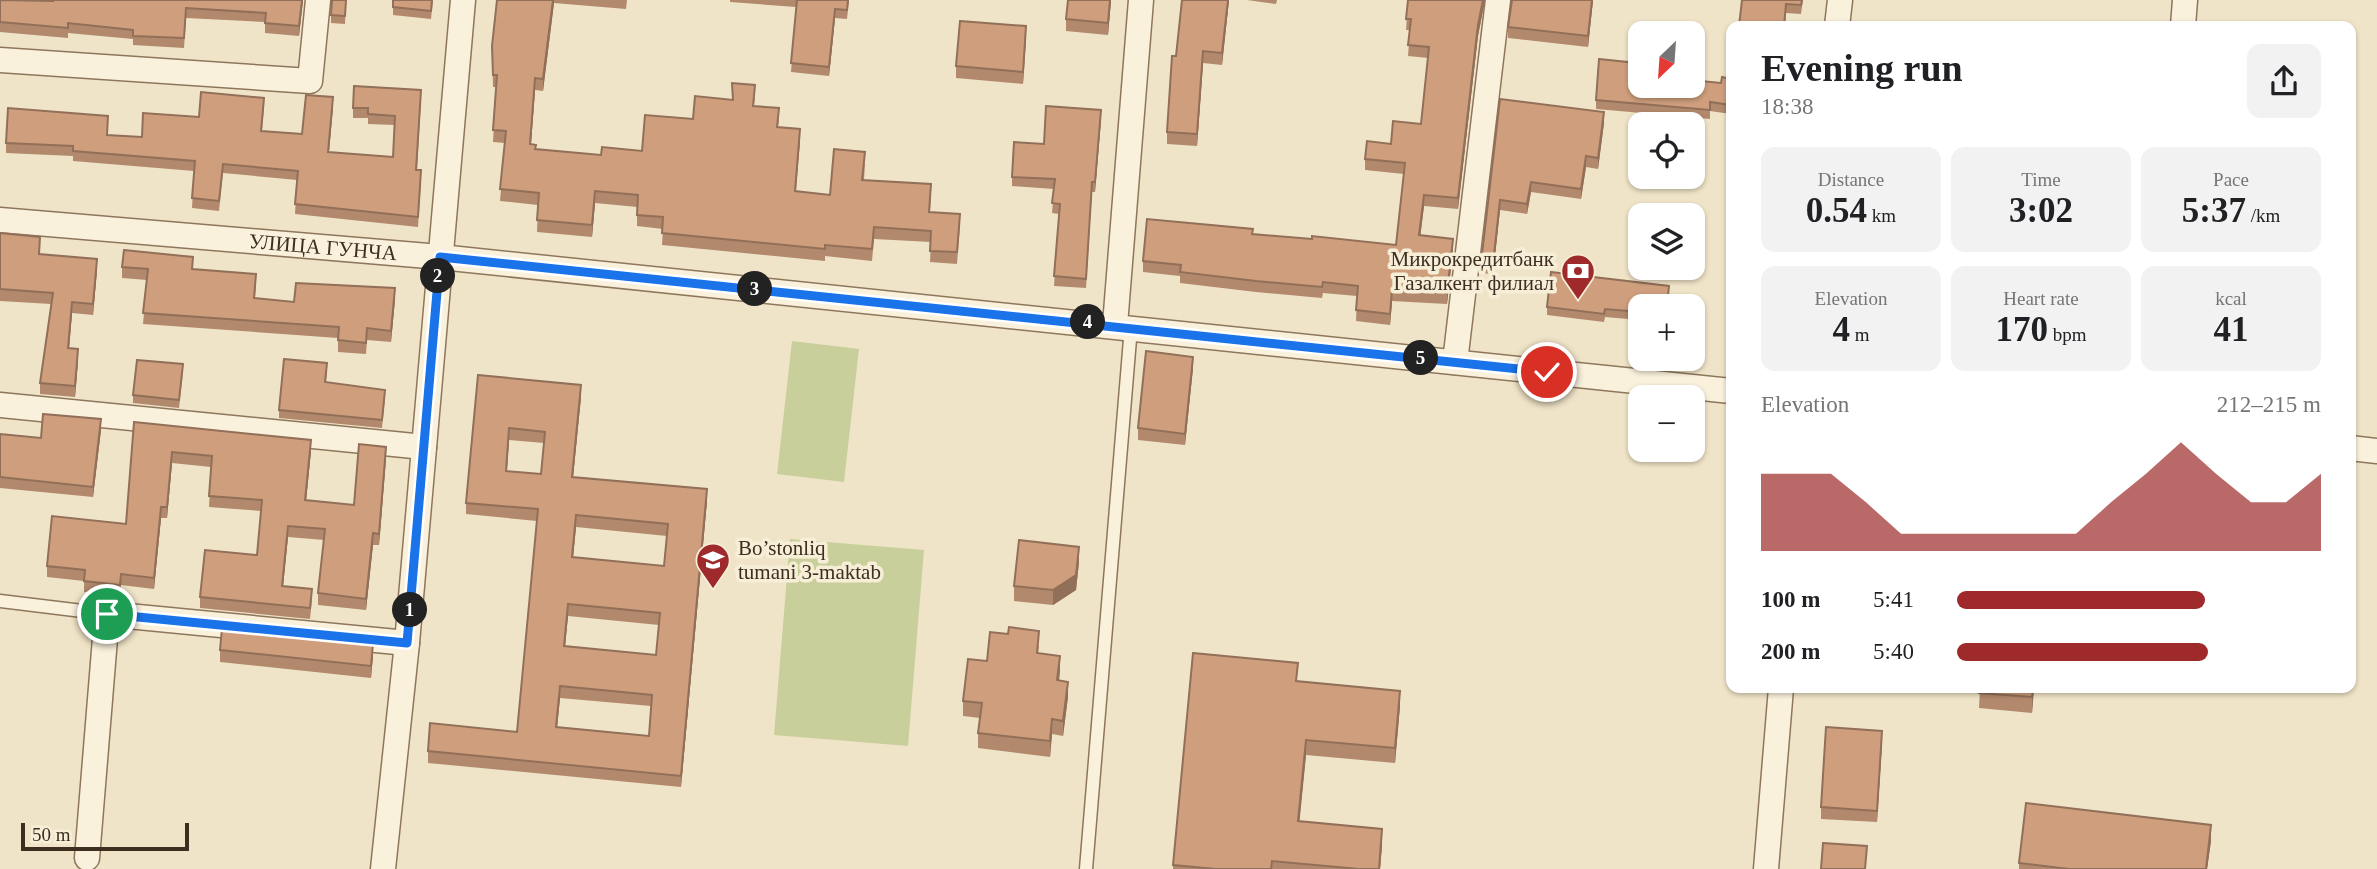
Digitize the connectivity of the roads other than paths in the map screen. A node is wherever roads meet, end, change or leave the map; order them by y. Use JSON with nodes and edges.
{"nodes":[{"id":1,"x":318,"y":0,"type":"edge"},
{"id":2,"x":464,"y":0,"type":"edge"},
{"id":3,"x":1141,"y":0,"type":"edge"},
{"id":4,"x":1498,"y":0,"type":"edge"},
{"id":5,"x":1840,"y":0,"type":"edge"},
{"id":6,"x":2186,"y":0,"type":"edge"},
{"id":7,"x":1838,"y":21,"type":"edge"},
{"id":8,"x":2184,"y":21,"type":"edge"},
{"id":9,"x":0,"y":60,"type":"edge"},
{"id":10,"x":0,"y":220,"type":"edge"},
{"id":11,"x":440,"y":257,"type":"junction"},
{"id":12,"x":1123,"y":326,"type":"junction"},
{"id":13,"x":1455,"y":362,"type":"junction"},
{"id":14,"x":1726,"y":390,"type":"edge"},
{"id":15,"x":0,"y":405,"type":"edge"},
{"id":16,"x":424,"y":447,"type":"junction"},
{"id":17,"x":2356,"y":449,"type":"edge"},
{"id":18,"x":2377,"y":451,"type":"edge"},
{"id":19,"x":0,"y":601,"type":"edge"},
{"id":20,"x":107,"y":614,"type":"junction"},
{"id":21,"x":407,"y":643,"type":"junction"},
{"id":22,"x":1781,"y":693,"type":"edge"},
{"id":23,"x":87,"y":858,"type":"dead end"},
{"id":24,"x":383,"y":869,"type":"edge"},
{"id":25,"x":1087,"y":869,"type":"edge"},
{"id":26,"x":1766,"y":869,"type":"edge"}],
"edges":[{"from":1,"to":9,"type":"street"},
{"from":2,"to":11,"type":"street"},
{"from":3,"to":12,"type":"street"},
{"from":4,"to":13,"type":"street"},
{"from":5,"to":7,"type":"street"},
{"from":6,"to":8,"type":"street"},
{"from":10,"to":11,"type":"street","name":"УЛИЦА ГУНЧА"},
{"from":11,"to":12,"type":"street","name":"УЛИЦА ГУНЧА"},
{"from":11,"to":16,"type":"street"},
{"from":12,"to":13,"type":"street","name":"УЛИЦА ГУНЧА"},
{"from":12,"to":25,"type":"lane"},
{"from":13,"to":14,"type":"street","name":"УЛИЦА ГУНЧА"},
{"from":15,"to":16,"type":"street"},
{"from":16,"to":21,"type":"street"},
{"from":17,"to":18,"type":"street"},
{"from":19,"to":20,"type":"lane"},
{"from":20,"to":21,"type":"street"},
{"from":20,"to":23,"type":"street"},
{"from":21,"to":24,"type":"street"},
{"from":22,"to":26,"type":"street"}]}
